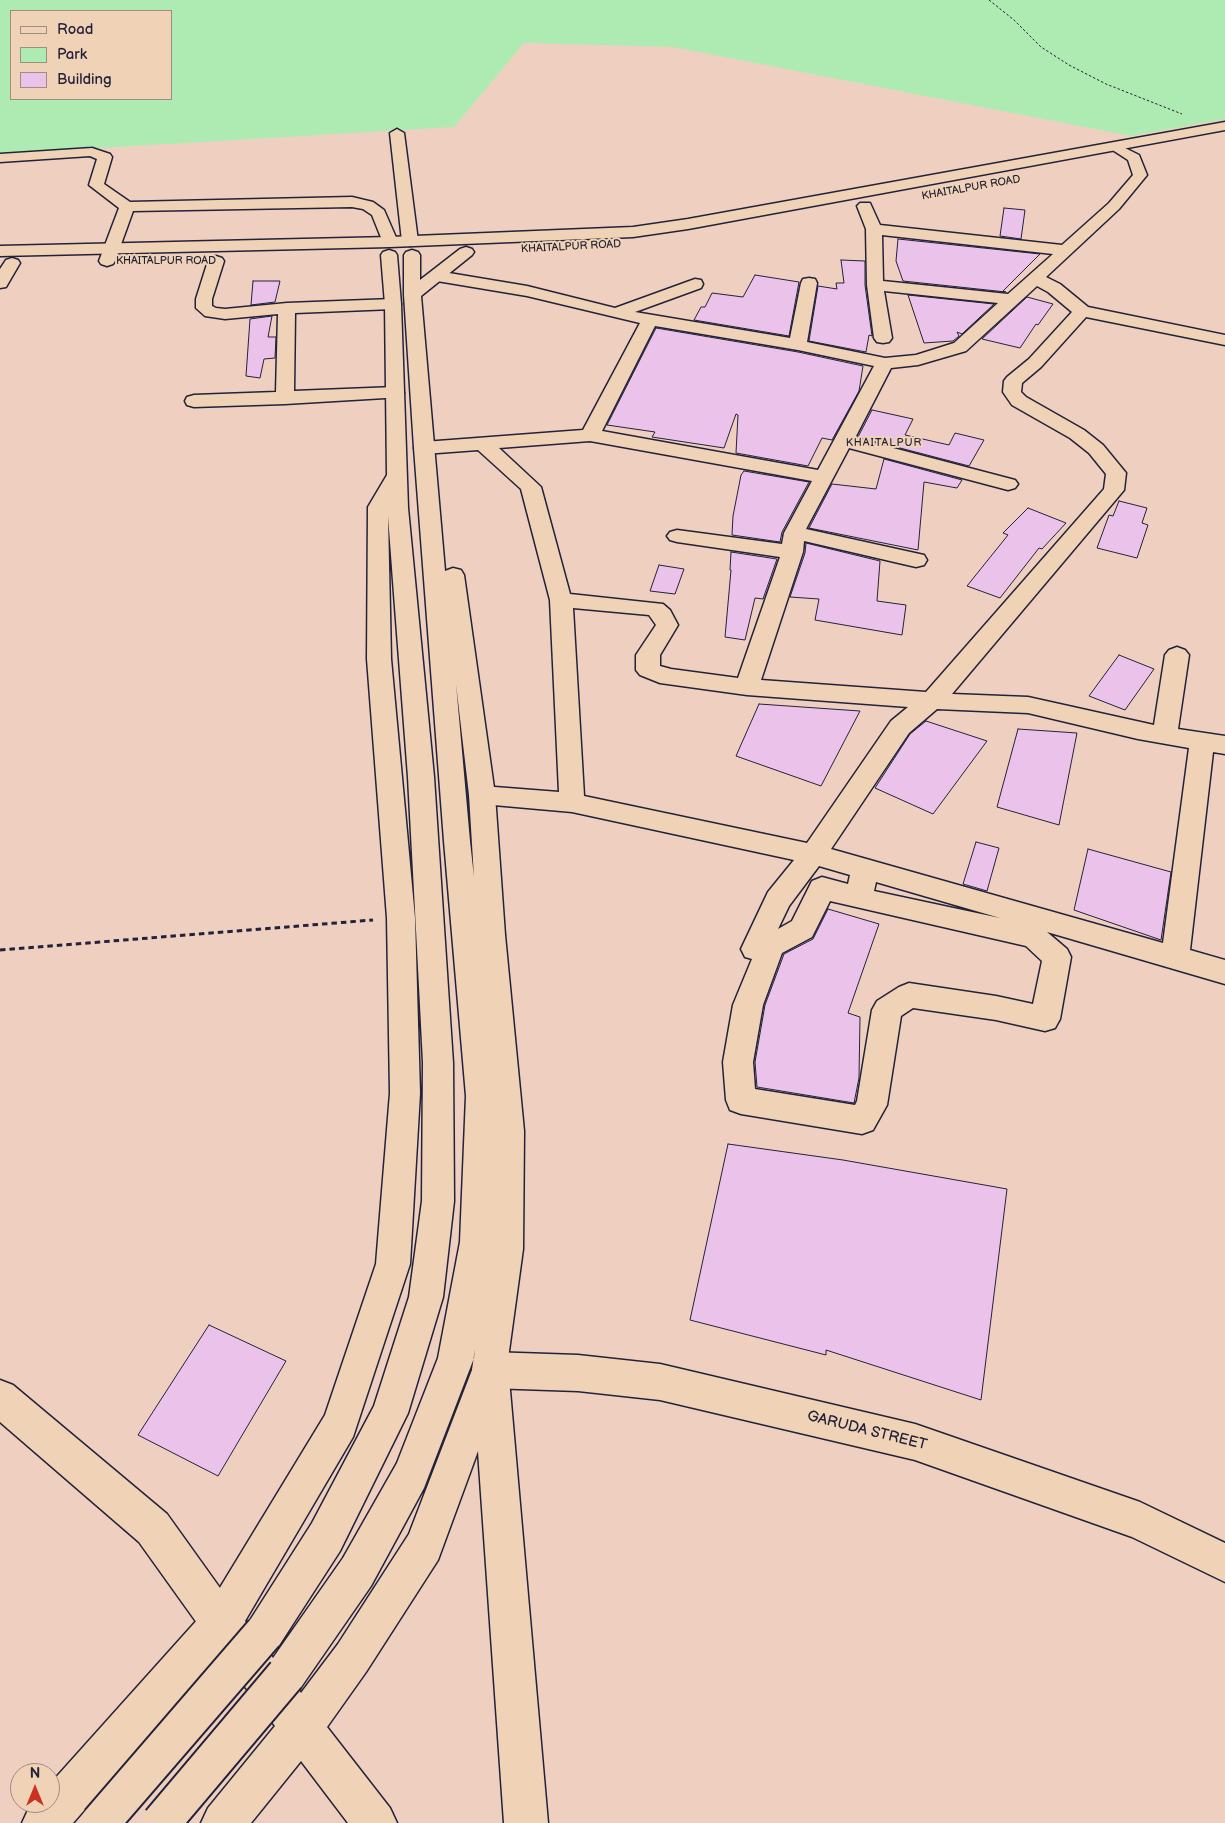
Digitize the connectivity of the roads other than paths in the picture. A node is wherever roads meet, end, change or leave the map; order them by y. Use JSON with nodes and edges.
{"nodes":[{"id":1,"x":1225,"y":126,"type":"edge"},
{"id":2,"x":397,"y":133,"type":"dead end"},
{"id":3,"x":1225,"y":139,"type":"edge"},
{"id":4,"x":1115,"y":147,"type":"junction"},
{"id":5,"x":1178,"y":149,"type":"dead end"},
{"id":6,"x":1152,"y":154,"type":"dead end"},
{"id":7,"x":0,"y":158,"type":"edge"},
{"id":8,"x":1134,"y":158,"type":"junction"},
{"id":9,"x":1048,"y":174,"type":"dead end"},
{"id":10,"x":923,"y":196,"type":"dead end"},
{"id":11,"x":865,"y":206,"type":"junction"},
{"id":12,"x":127,"y":207,"type":"junction"},
{"id":13,"x":874,"y":228,"type":"junction"},
{"id":14,"x":411,"y":248,"type":"junction"},
{"id":15,"x":389,"y":249,"type":"junction"},
{"id":16,"x":1064,"y":250,"type":"junction"},
{"id":17,"x":466,"y":252,"type":"junction"},
{"id":18,"x":110,"y":255,"type":"junction"},
{"id":19,"x":4,"y":260,"type":"edge"},
{"id":20,"x":216,"y":261,"type":"junction"},
{"id":21,"x":437,"y":276,"type":"junction"},
{"id":22,"x":1035,"y":278,"type":"junction"},
{"id":23,"x":0,"y":283,"type":"edge"},
{"id":24,"x":809,"y":283,"type":"dead end"},
{"id":25,"x":695,"y":284,"type":"dead end"},
{"id":26,"x":875,"y":285,"type":"junction"},
{"id":27,"x":412,"y":295,"type":"junction"},
{"id":28,"x":1012,"y":300,"type":"junction"},
{"id":29,"x":393,"y":304,"type":"junction"},
{"id":30,"x":287,"y":308,"type":"junction"},
{"id":31,"x":1082,"y":311,"type":"junction"},
{"id":32,"x":617,"y":314,"type":"junction"},
{"id":33,"x":650,"y":320,"type":"junction"},
{"id":34,"x":883,"y":338,"type":"dead end"},
{"id":35,"x":1225,"y":340,"type":"edge"},
{"id":36,"x":798,"y":345,"type":"junction"},
{"id":37,"x":885,"y":363,"type":"junction"},
{"id":38,"x":395,"y":394,"type":"junction"},
{"id":39,"x":285,"y":398,"type":"junction"},
{"id":40,"x":194,"y":401,"type":"dead end"},
{"id":41,"x":590,"y":435,"type":"junction"},
{"id":42,"x":844,"y":441,"type":"junction"},
{"id":43,"x":482,"y":443,"type":"junction"},
{"id":44,"x":406,"y":477,"type":"junction"},
{"id":45,"x":825,"y":477,"type":"junction"},
{"id":46,"x":1008,"y":484,"type":"dead end"},
{"id":47,"x":677,"y":536,"type":"dead end"},
{"id":48,"x":793,"y":542,"type":"junction"},
{"id":49,"x":916,"y":560,"type":"dead end"},
{"id":50,"x":561,"y":600,"type":"junction"},
{"id":51,"x":1177,"y":655,"type":"dead end"},
{"id":52,"x":747,"y":687,"type":"junction"},
{"id":53,"x":932,"y":701,"type":"junction"},
{"id":54,"x":1165,"y":735,"type":"junction"},
{"id":55,"x":1214,"y":742,"type":"edge"},
{"id":56,"x":482,"y":795,"type":"junction"},
{"id":57,"x":572,"y":804,"type":"junction"},
{"id":58,"x":813,"y":854,"type":"junction"},
{"id":59,"x":865,"y":869,"type":"junction"},
{"id":60,"x":859,"y":898,"type":"junction"},
{"id":61,"x":755,"y":949,"type":"dead end"},
{"id":62,"x":1175,"y":959,"type":"junction"},
{"id":63,"x":1225,"y":972,"type":"edge"},
{"id":64,"x":490,"y":1370,"type":"junction"},
{"id":65,"x":0,"y":1398,"type":"edge"},
{"id":66,"x":1225,"y":1563,"type":"edge"},
{"id":67,"x":221,"y":1622,"type":"junction"},
{"id":68,"x":302,"y":1726,"type":"junction"},
{"id":69,"x":44,"y":1823,"type":"edge"},
{"id":70,"x":100,"y":1823,"type":"edge"},
{"id":71,"x":161,"y":1823,"type":"edge"},
{"id":72,"x":223,"y":1823,"type":"edge"},
{"id":73,"x":375,"y":1823,"type":"edge"},
{"id":74,"x":526,"y":1823,"type":"edge"}],
"edges":[{"from":1,"to":4,"type":"street","name":"KHAITALPUR ROAD"},
{"from":2,"to":14,"type":"street"},
{"from":3,"to":5,"type":"street"},
{"from":4,"to":8,"type":"street"},
{"from":4,"to":14,"type":"street","name":"KHAITALPUR ROAD"},
{"from":6,"to":8,"type":"street"},
{"from":7,"to":12,"type":"street"},
{"from":8,"to":9,"type":"street"},
{"from":8,"to":16,"type":"street"},
{"from":10,"to":11,"type":"street","name":"KHAITALPUR ROAD"},
{"from":11,"to":13,"type":"street"},
{"from":11,"to":17,"type":"street","name":"KHAITALPUR ROAD"},
{"from":12,"to":15,"type":"street"},
{"from":12,"to":18,"type":"street"},
{"from":13,"to":16,"type":"street"},
{"from":13,"to":26,"type":"street"},
{"from":14,"to":15,"type":"street","name":"KHAITALPUR ROAD"},
{"from":14,"to":17,"type":"street","name":"KHAITALPUR ROAD"},
{"from":14,"to":27,"type":"street"},
{"from":15,"to":18,"type":"street","name":"KHAITALPUR ROAD"},
{"from":15,"to":20,"type":"street","name":"KHAITALPUR ROAD"},
{"from":15,"to":29,"type":"street"},
{"from":16,"to":22,"type":"street"},
{"from":17,"to":21,"type":"street"},
{"from":18,"to":19,"type":"street","name":"KHAITALPUR ROAD"},
{"from":18,"to":20,"type":"street","name":"KHAITALPUR ROAD"},
{"from":19,"to":23,"type":"street"},
{"from":20,"to":30,"type":"street"},
{"from":21,"to":27,"type":"street"},
{"from":21,"to":32,"type":"street"},
{"from":22,"to":28,"type":"street"},
{"from":22,"to":31,"type":"street"},
{"from":24,"to":36,"type":"street"},
{"from":25,"to":32,"type":"street"},
{"from":26,"to":28,"type":"street"},
{"from":26,"to":34,"type":"street"},
{"from":27,"to":44,"type":"street"},
{"from":28,"to":37,"type":"street"},
{"from":29,"to":30,"type":"street"},
{"from":29,"to":38,"type":"street"},
{"from":30,"to":39,"type":"street"},
{"from":31,"to":35,"type":"street"},
{"from":31,"to":53,"type":"street"},
{"from":32,"to":33,"type":"street"},
{"from":33,"to":36,"type":"street"},
{"from":33,"to":41,"type":"street"},
{"from":36,"to":37,"type":"street"},
{"from":37,"to":42,"type":"street"},
{"from":38,"to":39,"type":"street"},
{"from":38,"to":44,"type":"street"},
{"from":39,"to":40,"type":"street"},
{"from":41,"to":43,"type":"street"},
{"from":41,"to":45,"type":"street"},
{"from":42,"to":45,"type":"street"},
{"from":42,"to":46,"type":"street"},
{"from":43,"to":44,"type":"street"},
{"from":43,"to":50,"type":"street"},
{"from":44,"to":56,"type":"street"},
{"from":44,"to":67,"type":"street"},
{"from":44,"to":70,"type":"street","bridge":true},
{"from":44,"to":71,"type":"street","bridge":true},
{"from":45,"to":48,"type":"street"},
{"from":47,"to":48,"type":"street"},
{"from":48,"to":49,"type":"street"},
{"from":48,"to":52,"type":"street"},
{"from":50,"to":52,"type":"street"},
{"from":50,"to":57,"type":"street"},
{"from":51,"to":54,"type":"street"},
{"from":52,"to":53,"type":"street"},
{"from":53,"to":54,"type":"street"},
{"from":53,"to":58,"type":"street"},
{"from":54,"to":55,"type":"street"},
{"from":55,"to":62,"type":"street"},
{"from":56,"to":57,"type":"street"},
{"from":56,"to":64,"type":"street"},
{"from":57,"to":58,"type":"street"},
{"from":58,"to":59,"type":"street"},
{"from":58,"to":61,"type":"street"},
{"from":59,"to":60,"type":"street"},
{"from":59,"to":62,"type":"street"},
{"from":60,"to":60,"type":"street"},
{"from":62,"to":63,"type":"street"},
{"from":64,"to":66,"type":"street","name":"GARUDA STREET"},
{"from":64,"to":68,"type":"street"},
{"from":64,"to":74,"type":"street"},
{"from":65,"to":67,"type":"street"},
{"from":67,"to":68,"type":"street"},
{"from":67,"to":69,"type":"street"},
{"from":68,"to":72,"type":"street"},
{"from":68,"to":73,"type":"street"}]}
